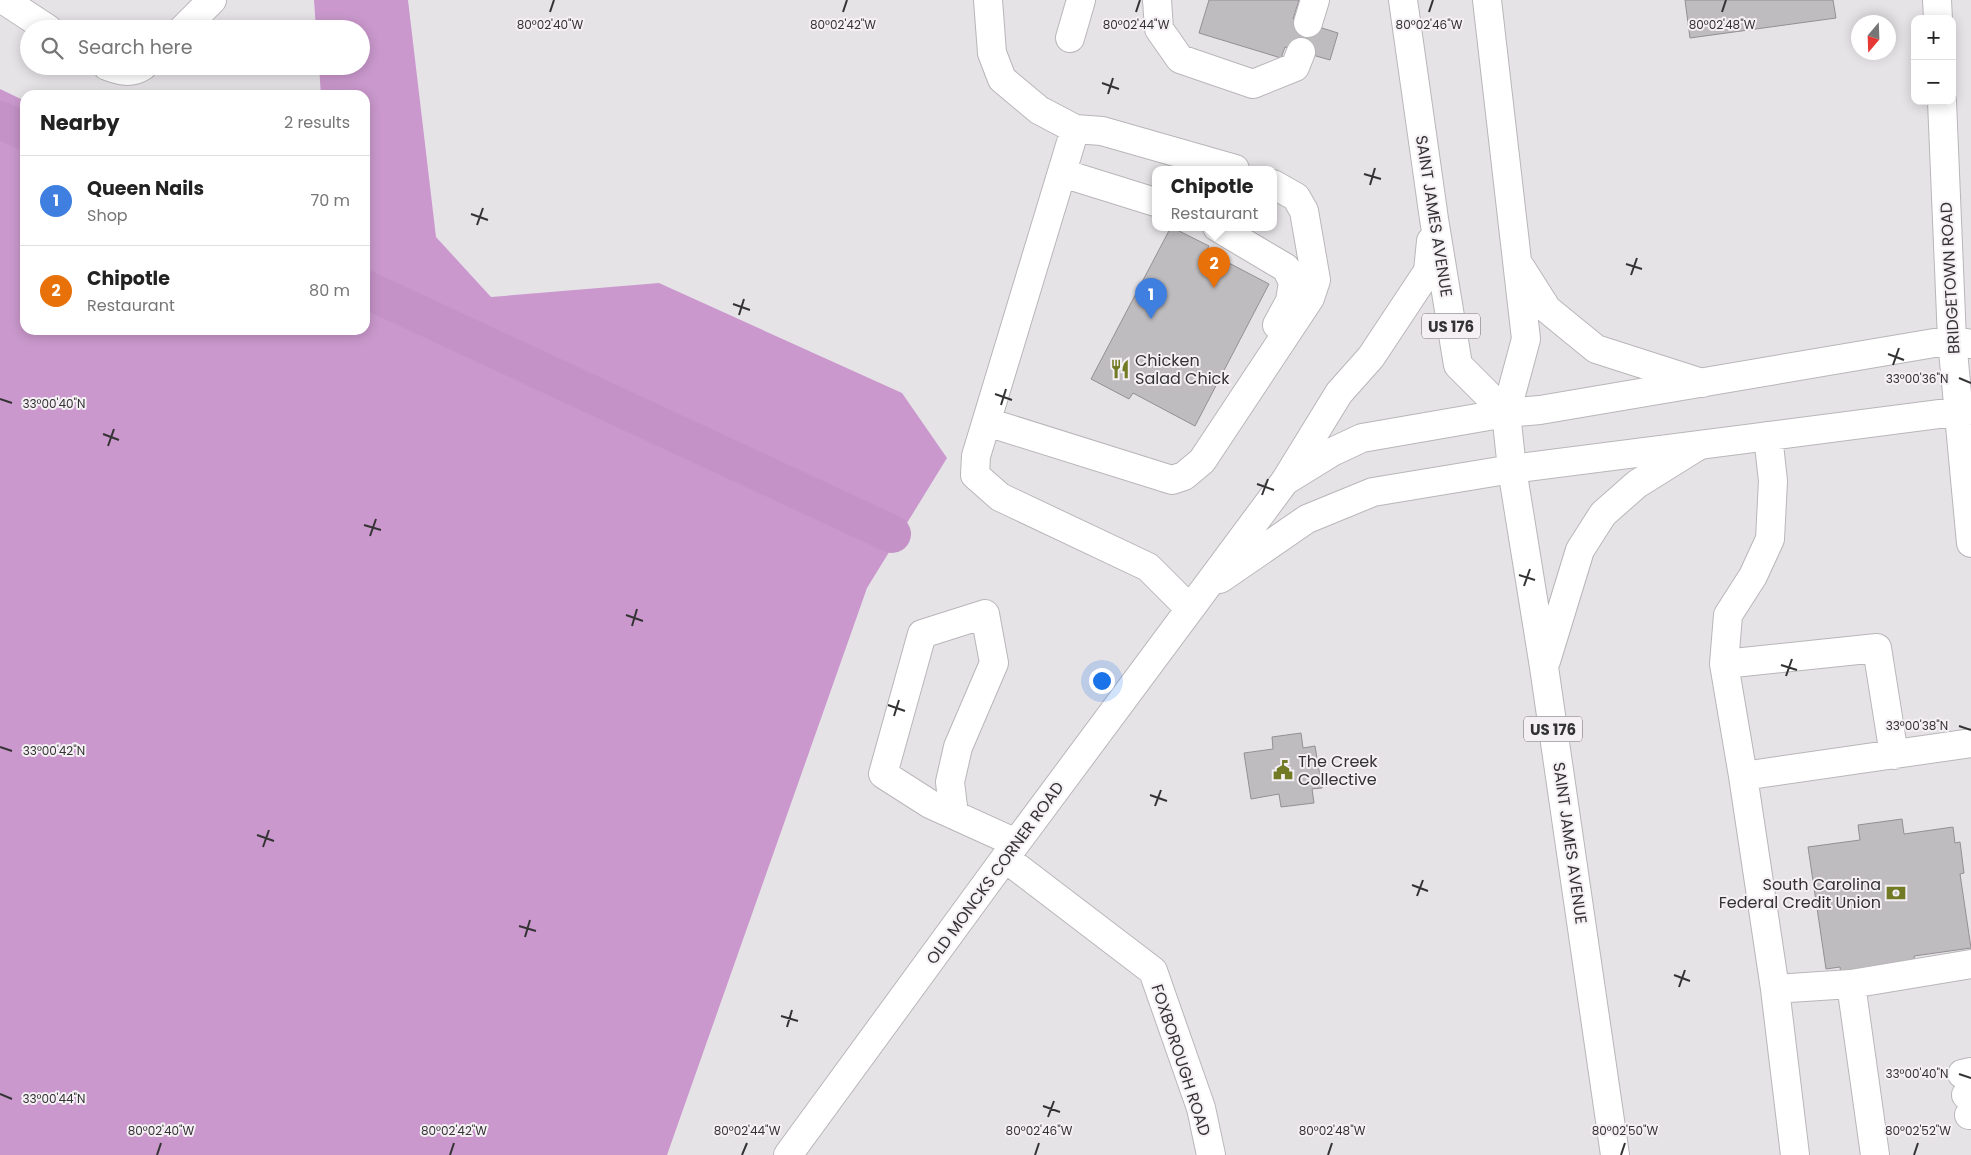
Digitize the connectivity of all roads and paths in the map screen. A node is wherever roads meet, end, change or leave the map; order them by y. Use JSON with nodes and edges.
{"nodes":[{"id":1,"x":4,"y":0,"type":"edge"},
{"id":2,"x":212,"y":0,"type":"edge"},
{"id":3,"x":988,"y":0,"type":"edge"},
{"id":4,"x":1080,"y":0,"type":"edge"},
{"id":5,"x":1157,"y":0,"type":"edge"},
{"id":6,"x":1403,"y":0,"type":"edge"},
{"id":7,"x":1487,"y":0,"type":"edge"},
{"id":8,"x":1937,"y":0,"type":"edge"},
{"id":9,"x":1938,"y":15,"type":"edge"},
{"id":10,"x":34,"y":20,"type":"edge"},
{"id":11,"x":192,"y":20,"type":"edge"},
{"id":12,"x":1070,"y":38,"type":"dead end"},
{"id":13,"x":1301,"y":52,"type":"dead end"},
{"id":14,"x":1942,"y":105,"type":"edge"},
{"id":15,"x":1075,"y":129,"type":"junction"},
{"id":16,"x":1224,"y":166,"type":"edge"},
{"id":17,"x":1062,"y":173,"type":"junction"},
{"id":18,"x":1277,"y":186,"type":"edge"},
{"id":19,"x":1152,"y":201,"type":"edge"},
{"id":20,"x":1434,"y":220,"type":"junction"},
{"id":21,"x":1224,"y":231,"type":"edge"},
{"id":22,"x":1517,"y":262,"type":"junction"},
{"id":23,"x":1961,"y":342,"type":"edge"},
{"id":24,"x":1702,"y":383,"type":"junction"},
{"id":25,"x":1964,"y":412,"type":"edge"},
{"id":26,"x":1506,"y":413,"type":"junction"},
{"id":27,"x":987,"y":422,"type":"junction"},
{"id":28,"x":1768,"y":436,"type":"junction"},
{"id":29,"x":1698,"y":446,"type":"junction"},
{"id":30,"x":1512,"y":469,"type":"junction"},
{"id":31,"x":1178,"y":478,"type":"junction"},
{"id":32,"x":1285,"y":481,"type":"junction"},
{"id":33,"x":1971,"y":543,"type":"edge"},
{"id":34,"x":1196,"y":600,"type":"junction"},
{"id":35,"x":1724,"y":664,"type":"junction"},
{"id":36,"x":1544,"y":667,"type":"junction"},
{"id":37,"x":1971,"y":743,"type":"edge"},
{"id":38,"x":1894,"y":755,"type":"junction"},
{"id":39,"x":1743,"y":776,"type":"junction"},
{"id":40,"x":954,"y":815,"type":"junction"},
{"id":41,"x":1010,"y":851,"type":"junction"},
{"id":42,"x":1971,"y":964,"type":"edge"},
{"id":43,"x":1851,"y":984,"type":"junction"},
{"id":44,"x":1775,"y":989,"type":"junction"},
{"id":45,"x":788,"y":1155,"type":"edge"},
{"id":46,"x":1211,"y":1155,"type":"edge"},
{"id":47,"x":1615,"y":1155,"type":"edge"},
{"id":48,"x":1795,"y":1155,"type":"edge"},
{"id":49,"x":1875,"y":1155,"type":"edge"}],
"edges":[{"from":1,"to":10,"type":"street"},
{"from":2,"to":11,"type":"street"},
{"from":3,"to":15,"type":"street"},
{"from":4,"to":12,"type":"street"},
{"from":5,"to":13,"type":"street"},
{"from":6,"to":20,"type":"street","name":"SAINT JAMES AVENUE","number":"US 176"},
{"from":7,"to":22,"type":"street","name":"SAINT JAMES AVENUE"},
{"from":8,"to":9,"type":"street"},
{"from":14,"to":23,"type":"street","name":"BRIDGETOWN ROAD"},
{"from":15,"to":16,"type":"street"},
{"from":15,"to":17,"type":"street"},
{"from":17,"to":19,"type":"street"},
{"from":17,"to":27,"type":"street"},
{"from":18,"to":31,"type":"street"},
{"from":20,"to":26,"type":"street","name":"SAINT JAMES AVENUE","number":"US 176"},
{"from":20,"to":32,"type":"street","name":"OLD MONCKS CORNER ROAD"},
{"from":21,"to":31,"type":"street"},
{"from":22,"to":24,"type":"street"},
{"from":22,"to":26,"type":"street","name":"SAINT JAMES AVENUE"},
{"from":23,"to":24,"type":"street"},
{"from":23,"to":25,"type":"street","name":"BRIDGETOWN ROAD"},
{"from":24,"to":26,"type":"street"},
{"from":25,"to":28,"type":"street"},
{"from":25,"to":33,"type":"street","name":"BRIDGETOWN ROAD"},
{"from":26,"to":30,"type":"street","name":"SAINT JAMES AVENUE","number":"US 176"},
{"from":26,"to":32,"type":"street"},
{"from":27,"to":31,"type":"street"},
{"from":27,"to":34,"type":"street"},
{"from":28,"to":29,"type":"street"},
{"from":28,"to":35,"type":"street"},
{"from":29,"to":30,"type":"street"},
{"from":29,"to":36,"type":"street"},
{"from":30,"to":34,"type":"street"},
{"from":30,"to":36,"type":"street","name":"SAINT JAMES AVENUE","number":"US 176"},
{"from":32,"to":34,"type":"street","name":"OLD MONCKS CORNER ROAD"},
{"from":34,"to":41,"type":"street","name":"OLD MONCKS CORNER ROAD"},
{"from":35,"to":38,"type":"street"},
{"from":35,"to":39,"type":"street"},
{"from":36,"to":47,"type":"street","name":"SAINT JAMES AVENUE","number":"US 176"},
{"from":37,"to":38,"type":"street"},
{"from":38,"to":39,"type":"street"},
{"from":39,"to":44,"type":"street"},
{"from":40,"to":40,"type":"street","name":"FOXBOROUGH ROAD"},
{"from":40,"to":41,"type":"street","name":"FOXBOROUGH ROAD"},
{"from":41,"to":45,"type":"street","name":"OLD MONCKS CORNER ROAD"},
{"from":41,"to":46,"type":"street","name":"FOXBOROUGH ROAD"},
{"from":42,"to":43,"type":"street"},
{"from":43,"to":44,"type":"street"},
{"from":43,"to":49,"type":"street"},
{"from":44,"to":48,"type":"street"}]}
